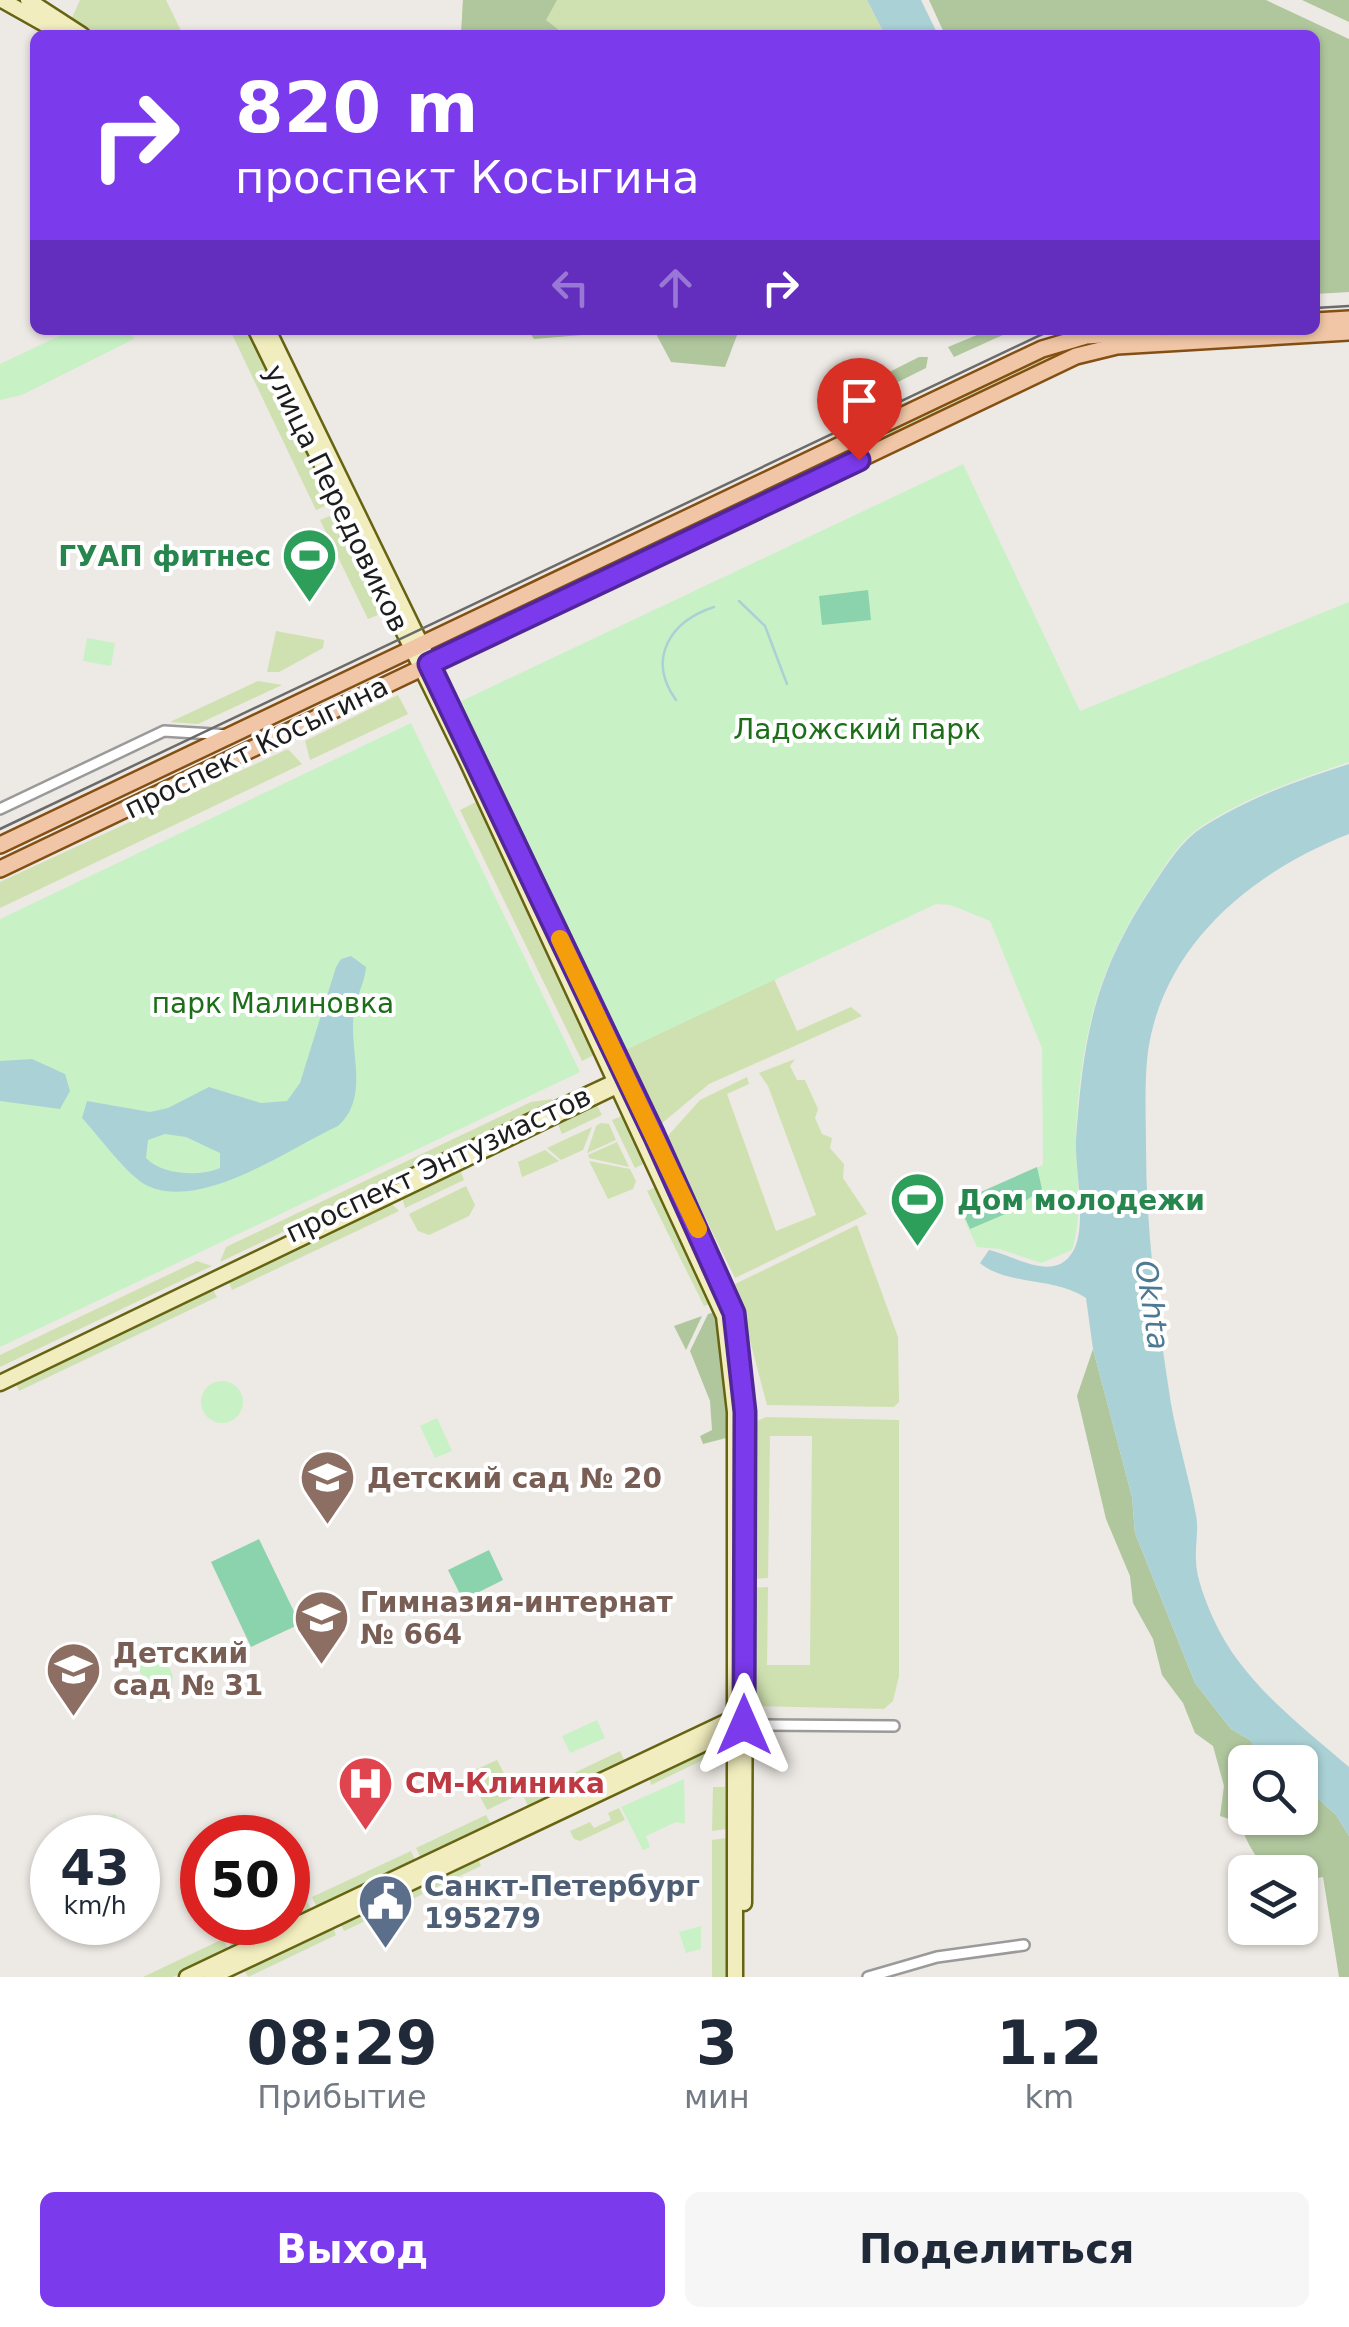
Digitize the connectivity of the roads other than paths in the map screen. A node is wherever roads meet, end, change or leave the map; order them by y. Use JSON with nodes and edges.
{"nodes":[{"id":1,"x":2,"y":0,"type":"edge"},
{"id":2,"x":28,"y":0,"type":"edge"},
{"id":3,"x":55,"y":30,"type":"edge"},
{"id":4,"x":74,"y":30,"type":"edge"},
{"id":5,"x":1349,"y":320,"type":"edge"},
{"id":6,"x":1320,"y":322,"type":"edge"},
{"id":7,"x":1349,"y":332,"type":"edge"},
{"id":8,"x":1320,"y":334,"type":"edge"},
{"id":9,"x":258,"y":335,"type":"edge"},
{"id":10,"x":270,"y":335,"type":"edge"},
{"id":11,"x":1101,"y":335,"type":"edge"},
{"id":12,"x":1299,"y":335,"type":"edge"},
{"id":13,"x":415,"y":648,"type":"junction"},
{"id":14,"x":425,"y":666,"type":"junction"},
{"id":15,"x":232,"y":736,"type":"junction"},
{"id":16,"x":0,"y":808,"type":"edge"},
{"id":17,"x":0,"y":845,"type":"edge"},
{"id":18,"x":0,"y":869,"type":"edge"},
{"id":19,"x":621,"y":1082,"type":"junction"},
{"id":20,"x":0,"y":1372,"type":"edge"},
{"id":21,"x":0,"y":1382,"type":"edge"},
{"id":22,"x":738,"y":1724,"type":"junction"},
{"id":23,"x":894,"y":1726,"type":"dead end"},
{"id":24,"x":424,"y":1870,"type":"junction"},
{"id":25,"x":1024,"y":1945,"type":"dead end"},
{"id":26,"x":187,"y":1977,"type":"edge"},
{"id":27,"x":211,"y":1977,"type":"edge"},
{"id":28,"x":735,"y":1977,"type":"edge"},
{"id":29,"x":744,"y":1977,"type":"edge"},
{"id":30,"x":868,"y":1977,"type":"edge"}],
"edges":[{"from":1,"to":3,"type":"street"},
{"from":2,"to":4,"type":"street"},
{"from":5,"to":6,"type":"main road"},
{"from":7,"to":8,"type":"main road","name":"проспект Косыгина"},
{"from":9,"to":13,"type":"street","name":"улица Передовиков"},
{"from":10,"to":13,"type":"street","name":"улица Передовиков"},
{"from":11,"to":13,"type":"main road","name":"проспект Косыгина"},
{"from":12,"to":14,"type":"main road","name":"проспект Косыгина"},
{"from":13,"to":14,"type":"street","name":"улица Передовиков"},
{"from":13,"to":15,"type":"main road","name":"проспект Косыгина"},
{"from":14,"to":18,"type":"main road","name":"проспект Косыгина"},
{"from":14,"to":19,"type":"street","name":"улица Передовиков"},
{"from":15,"to":16,"type":"street"},
{"from":15,"to":17,"type":"main road","name":"проспект Косыгина"},
{"from":19,"to":20,"type":"street","name":"проспект Энтузиастов"},
{"from":19,"to":21,"type":"street","name":"проспект Энтузиастов"},
{"from":19,"to":22,"type":"street","name":"улица Передовиков"},
{"from":22,"to":23,"type":"street"},
{"from":22,"to":24,"type":"street"},
{"from":22,"to":28,"type":"street","name":"улица Передовиков"},
{"from":22,"to":29,"type":"street","name":"улица Передовиков"},
{"from":24,"to":26,"type":"street"},
{"from":24,"to":27,"type":"street"},
{"from":25,"to":30,"type":"street"}]}
